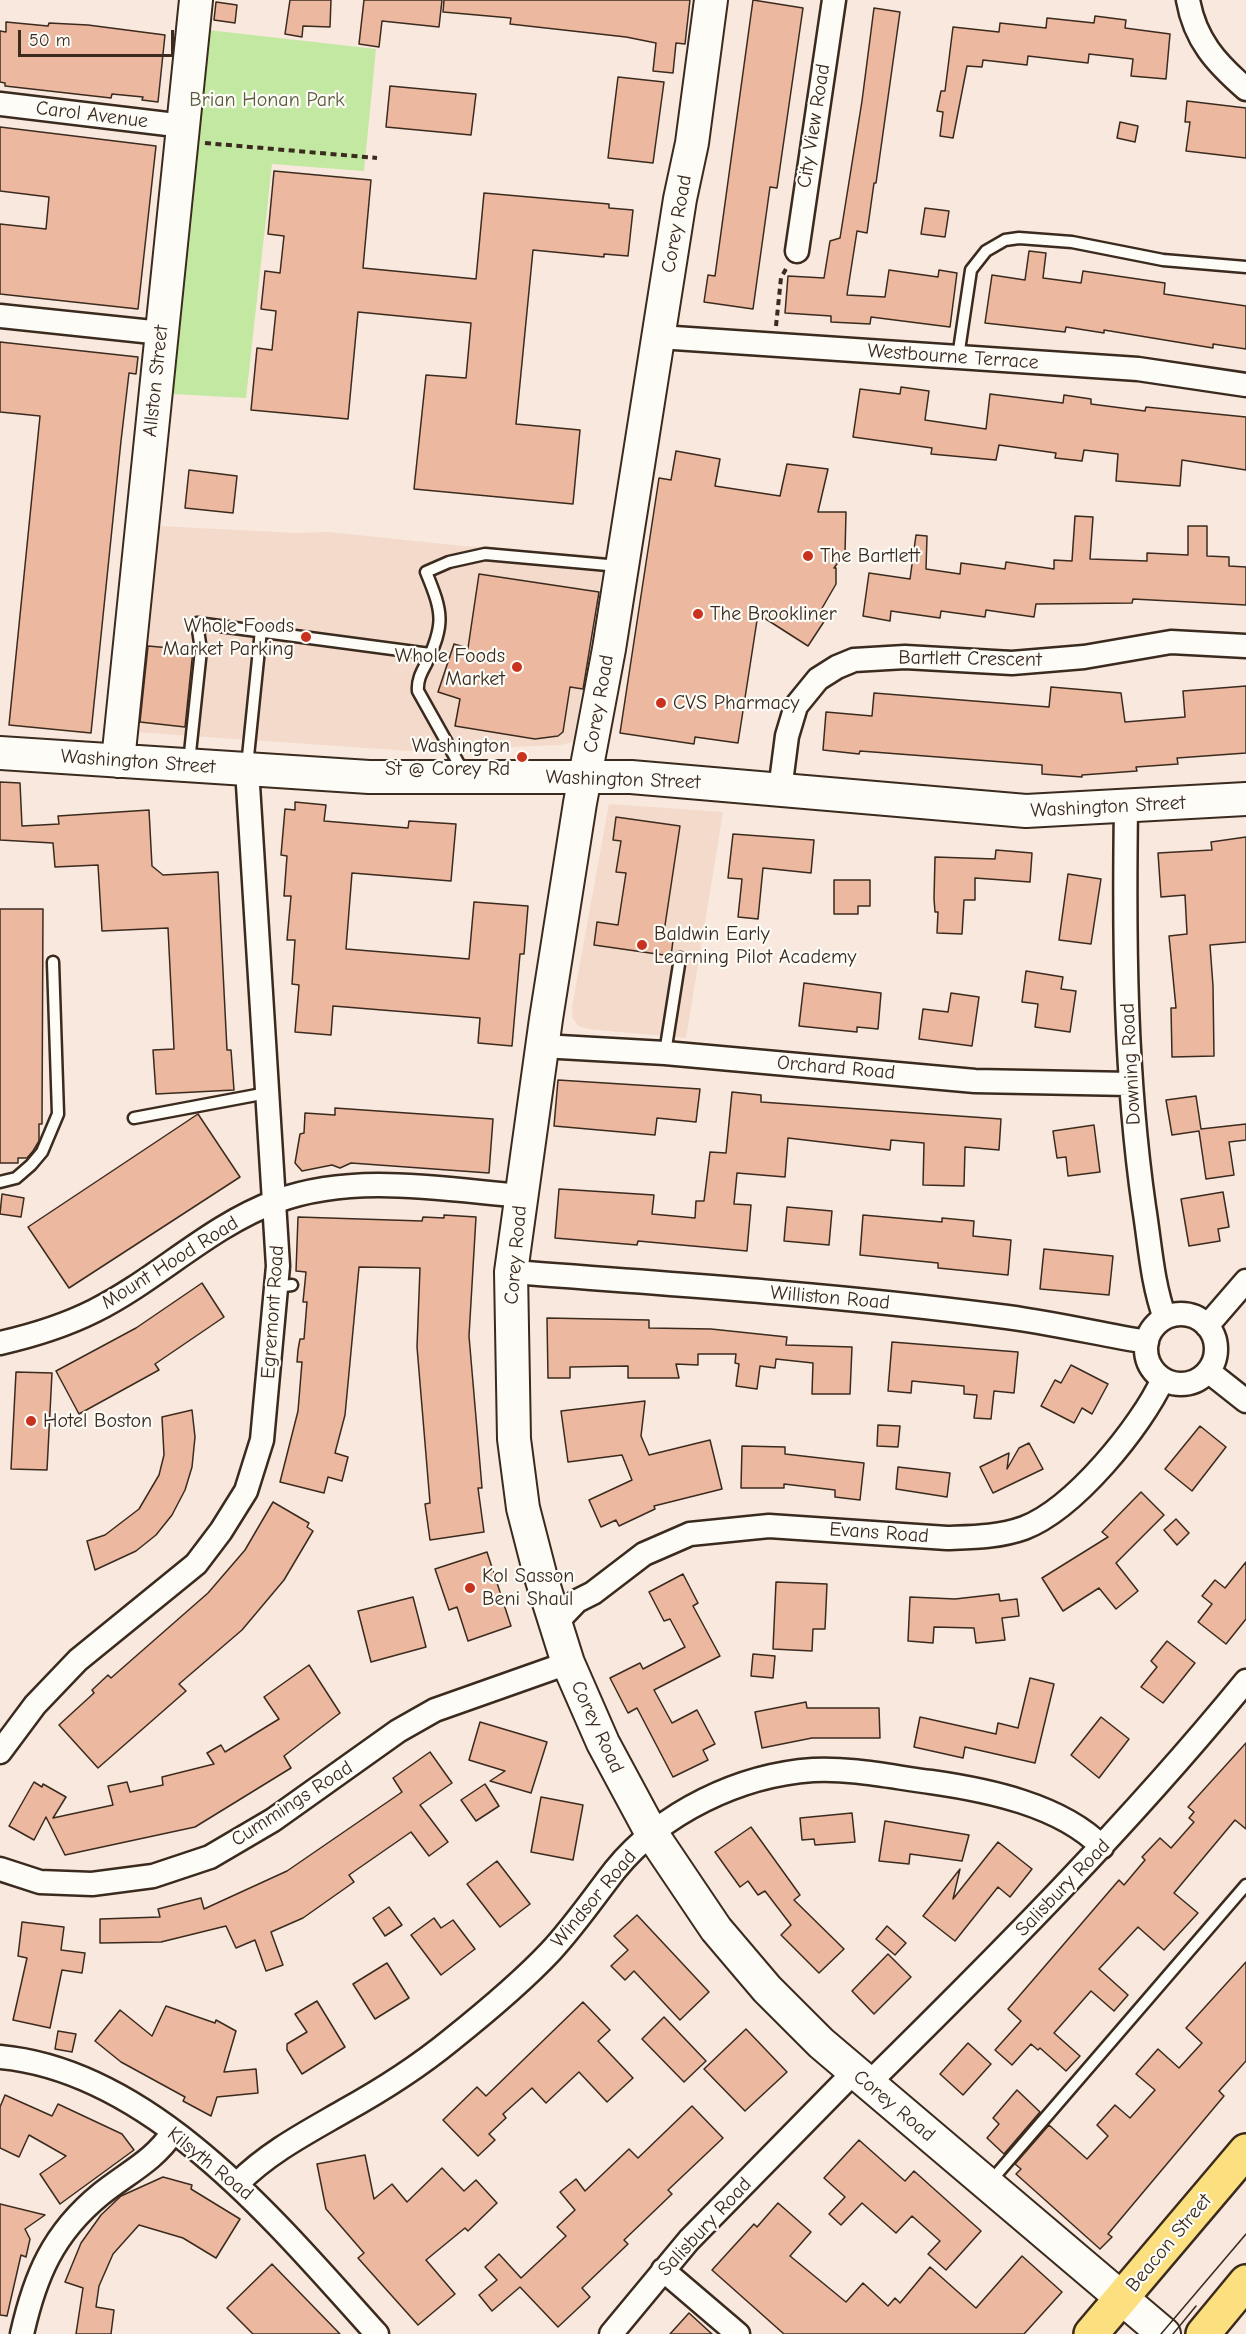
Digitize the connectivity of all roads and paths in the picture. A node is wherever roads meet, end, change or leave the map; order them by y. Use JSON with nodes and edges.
{"nodes":[{"id":1,"x":196,"y":0,"type":"edge"},
{"id":2,"x":711,"y":0,"type":"edge"},
{"id":3,"x":834,"y":0,"type":"edge"},
{"id":4,"x":1188,"y":0,"type":"edge"},
{"id":5,"x":1246,"y":89,"type":"edge"},
{"id":6,"x":0,"y":104,"type":"edge"},
{"id":7,"x":193,"y":135,"type":"junction"},
{"id":8,"x":377,"y":158,"type":"dead end"},
{"id":9,"x":797,"y":251,"type":"joint"},
{"id":10,"x":1246,"y":267,"type":"edge"},
{"id":11,"x":0,"y":316,"type":"edge"},
{"id":12,"x":162,"y":333,"type":"junction"},
{"id":13,"x":660,"y":337,"type":"junction"},
{"id":14,"x":774,"y":345,"type":"junction"},
{"id":15,"x":958,"y":357,"type":"junction"},
{"id":16,"x":1246,"y":385,"type":"edge"},
{"id":17,"x":622,"y":567,"type":"junction"},
{"id":18,"x":261,"y":630,"type":"junction"},
{"id":19,"x":1246,"y":646,"type":"edge"},
{"id":20,"x":430,"y":654,"type":"junction"},
{"id":21,"x":0,"y":753,"type":"edge"},
{"id":22,"x":118,"y":761,"type":"junction"},
{"id":23,"x":189,"y":766,"type":"junction"},
{"id":24,"x":247,"y":769,"type":"junction"},
{"id":25,"x":586,"y":776,"type":"junction"},
{"id":26,"x":467,"y":778,"type":"junction"},
{"id":27,"x":780,"y":790,"type":"junction"},
{"id":28,"x":1246,"y":799,"type":"edge"},
{"id":29,"x":1126,"y":807,"type":"junction"},
{"id":30,"x":680,"y":958,"type":"dead end"},
{"id":31,"x":53,"y":962,"type":"dead end"},
{"id":32,"x":542,"y":1046,"type":"junction"},
{"id":33,"x":665,"y":1053,"type":"junction"},
{"id":34,"x":1130,"y":1084,"type":"junction"},
{"id":35,"x":267,"y":1093,"type":"junction"},
{"id":36,"x":134,"y":1118,"type":"dead end"},
{"id":37,"x":0,"y":1182,"type":"edge"},
{"id":38,"x":520,"y":1196,"type":"junction"},
{"id":39,"x":276,"y":1202,"type":"junction"},
{"id":40,"x":511,"y":1272,"type":"junction"},
{"id":41,"x":1246,"y":1281,"type":"edge"},
{"id":42,"x":1165,"y":1318,"type":"junction"},
{"id":43,"x":1207,"y":1326,"type":"junction"},
{"id":44,"x":1147,"y":1342,"type":"junction"},
{"id":45,"x":0,"y":1343,"type":"edge"},
{"id":46,"x":1208,"y":1371,"type":"junction"},
{"id":47,"x":1163,"y":1379,"type":"junction"},
{"id":48,"x":1246,"y":1401,"type":"edge"},
{"id":49,"x":556,"y":1623,"type":"junction"},
{"id":50,"x":568,"y":1663,"type":"junction"},
{"id":51,"x":1246,"y":1681,"type":"edge"},
{"id":52,"x":0,"y":1752,"type":"edge"},
{"id":53,"x":652,"y":1834,"type":"junction"},
{"id":54,"x":1102,"y":1847,"type":"junction"},
{"id":55,"x":0,"y":1869,"type":"edge"},
{"id":56,"x":1246,"y":1885,"type":"edge"},
{"id":57,"x":0,"y":2057,"type":"edge"},
{"id":58,"x":861,"y":2078,"type":"junction"},
{"id":59,"x":173,"y":2132,"type":"junction"},
{"id":60,"x":1246,"y":2151,"type":"edge"},
{"id":61,"x":238,"y":2183,"type":"junction"},
{"id":62,"x":987,"y":2185,"type":"junction"},
{"id":63,"x":663,"y":2270,"type":"junction"},
{"id":64,"x":1246,"y":2282,"type":"edge"},
{"id":65,"x":1122,"y":2299,"type":"junction"},
{"id":66,"x":22,"y":2334,"type":"edge"},
{"id":67,"x":377,"y":2334,"type":"edge"},
{"id":68,"x":611,"y":2334,"type":"edge"},
{"id":69,"x":738,"y":2334,"type":"edge"},
{"id":70,"x":1091,"y":2334,"type":"edge"},
{"id":71,"x":1164,"y":2334,"type":"edge"},
{"id":72,"x":1203,"y":2334,"type":"edge"}],
"edges":[{"from":1,"to":7,"type":"street","name":"Allston Street"},
{"from":2,"to":13,"type":"street","name":"Corey Road"},
{"from":3,"to":9,"type":"street","name":"City View Road"},
{"from":4,"to":5,"type":"street"},
{"from":6,"to":7,"type":"street","name":"Carol Avenue"},
{"from":7,"to":8,"type":"path"},
{"from":7,"to":12,"type":"street","name":"Allston Street"},
{"from":9,"to":14,"type":"path"},
{"from":10,"to":15,"type":"lane"},
{"from":11,"to":12,"type":"street"},
{"from":12,"to":22,"type":"street","name":"Allston Street"},
{"from":13,"to":14,"type":"street","name":"Westbourne Terrace"},
{"from":13,"to":17,"type":"street","name":"Corey Road"},
{"from":14,"to":15,"type":"street","name":"Westbourne Terrace"},
{"from":15,"to":16,"type":"street","name":"Westbourne Terrace"},
{"from":17,"to":20,"type":"lane"},
{"from":17,"to":25,"type":"street","name":"Corey Road"},
{"from":18,"to":20,"type":"lane"},
{"from":18,"to":23,"type":"lane"},
{"from":18,"to":24,"type":"lane"},
{"from":19,"to":27,"type":"street","name":"Bartlett Crescent"},
{"from":20,"to":26,"type":"lane"},
{"from":21,"to":22,"type":"street","name":"Washington Street"},
{"from":22,"to":23,"type":"street","name":"Washington Street"},
{"from":23,"to":24,"type":"street","name":"Washington Street"},
{"from":24,"to":26,"type":"street","name":"Washington Street"},
{"from":24,"to":35,"type":"street","name":"Egremont Road"},
{"from":25,"to":26,"type":"street","name":"Washington Street"},
{"from":25,"to":27,"type":"street","name":"Washington Street"},
{"from":25,"to":32,"type":"street","name":"Corey Road"},
{"from":27,"to":29,"type":"street","name":"Washington Street"},
{"from":28,"to":29,"type":"street","name":"Washington Street"},
{"from":29,"to":34,"type":"street","name":"Downing Road"},
{"from":30,"to":33,"type":"lane"},
{"from":31,"to":37,"type":"lane"},
{"from":32,"to":33,"type":"street","name":"Orchard Road"},
{"from":32,"to":38,"type":"street","name":"Corey Road"},
{"from":33,"to":34,"type":"street","name":"Orchard Road"},
{"from":34,"to":42,"type":"street","name":"Downing Road"},
{"from":35,"to":36,"type":"lane"},
{"from":35,"to":39,"type":"street","name":"Egremont Road"},
{"from":38,"to":39,"type":"street","name":"Mount Hood Road"},
{"from":38,"to":40,"type":"street","name":"Corey Road"},
{"from":39,"to":45,"type":"street","name":"Mount Hood Road"},
{"from":39,"to":52,"type":"street","name":"Egremont Road"},
{"from":40,"to":44,"type":"street","name":"Williston Road"},
{"from":40,"to":49,"type":"street","name":"Corey Road"},
{"from":41,"to":43,"type":"street"},
{"from":42,"to":43,"type":"street"},
{"from":42,"to":44,"type":"street"},
{"from":43,"to":46,"type":"street"},
{"from":44,"to":47,"type":"street"},
{"from":46,"to":47,"type":"street"},
{"from":46,"to":48,"type":"street"},
{"from":47,"to":49,"type":"street","name":"Evans Road"},
{"from":49,"to":50,"type":"street","name":"Corey Road"},
{"from":50,"to":53,"type":"street","name":"Corey Road"},
{"from":50,"to":55,"type":"street","name":"Cummings Road"},
{"from":51,"to":54,"type":"street","name":"Salisbury Road"},
{"from":53,"to":54,"type":"street","name":"Windsor Road"},
{"from":53,"to":58,"type":"street","name":"Corey Road"},
{"from":53,"to":61,"type":"street","name":"Windsor Road"},
{"from":54,"to":58,"type":"street","name":"Salisbury Road"},
{"from":56,"to":62,"type":"lane"},
{"from":57,"to":59,"type":"street","name":"Kilsyth Road"},
{"from":58,"to":62,"type":"street","name":"Corey Road"},
{"from":58,"to":63,"type":"street","name":"Salisbury Road"},
{"from":59,"to":61,"type":"street","name":"Kilsyth Road"},
{"from":59,"to":66,"type":"street"},
{"from":60,"to":65,"type":"main road","name":"Beacon Street"},
{"from":61,"to":67,"type":"street","name":"Kilsyth Road"},
{"from":62,"to":65,"type":"street","name":"Corey Road"},
{"from":63,"to":68,"type":"street","name":"Salisbury Road"},
{"from":63,"to":69,"type":"street"},
{"from":64,"to":72,"type":"main road"},
{"from":65,"to":70,"type":"main road","name":"Beacon Street"},
{"from":65,"to":71,"type":"street","name":"Corey Road"}]}
